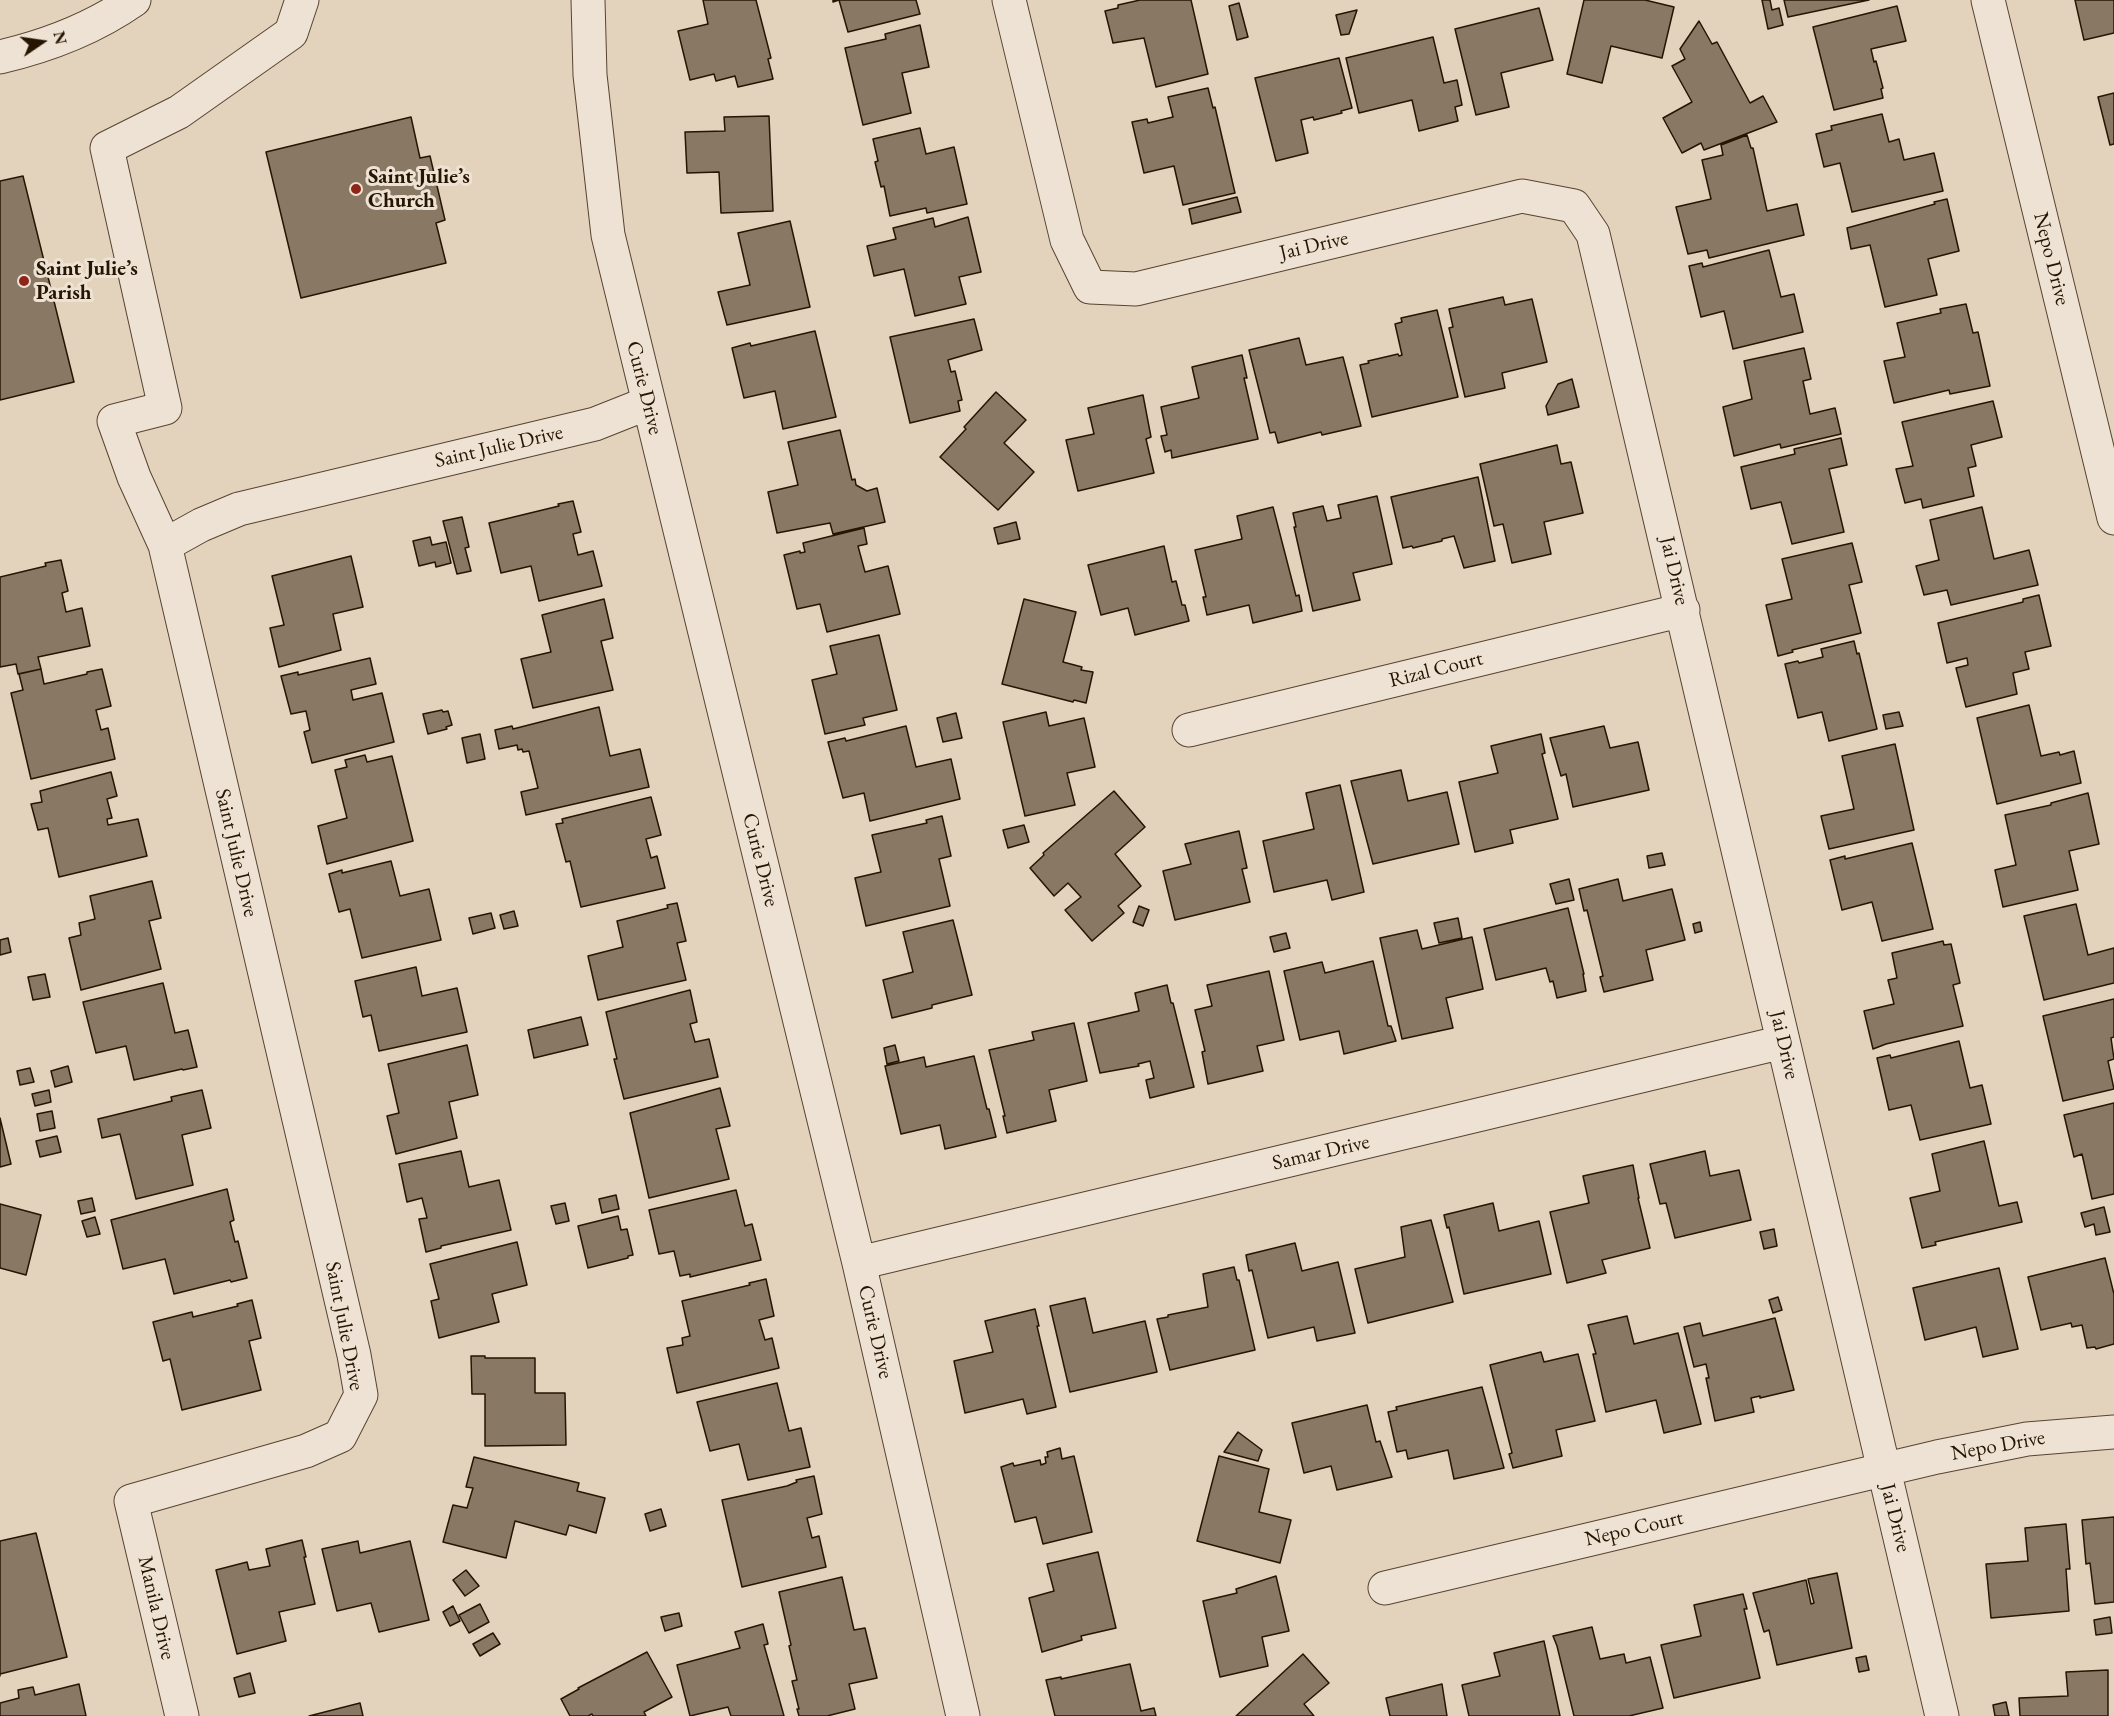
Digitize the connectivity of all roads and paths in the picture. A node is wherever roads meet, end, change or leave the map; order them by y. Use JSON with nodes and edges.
{"nodes":[{"id":1,"x":134,"y":0,"type":"edge"},
{"id":2,"x":302,"y":0,"type":"edge"},
{"id":3,"x":588,"y":0,"type":"edge"},
{"id":4,"x":1009,"y":0,"type":"edge"},
{"id":5,"x":1988,"y":0,"type":"edge"},
{"id":6,"x":0,"y":57,"type":"edge"},
{"id":7,"x":648,"y":403,"type":"junction"},
{"id":8,"x":2114,"y":518,"type":"edge"},
{"id":9,"x":165,"y":545,"type":"junction"},
{"id":10,"x":1683,"y":610,"type":"junction"},
{"id":11,"x":1189,"y":730,"type":"dead end"},
{"id":12,"x":1783,"y":1042,"type":"junction"},
{"id":13,"x":859,"y":1263,"type":"junction"},
{"id":14,"x":2114,"y":1432,"type":"edge"},
{"id":15,"x":1883,"y":1469,"type":"junction"},
{"id":16,"x":131,"y":1500,"type":"joint"},
{"id":17,"x":1385,"y":1588,"type":"dead end"},
{"id":18,"x":182,"y":1716,"type":"edge"},
{"id":19,"x":963,"y":1716,"type":"edge"},
{"id":20,"x":1942,"y":1716,"type":"edge"}],
"edges":[{"from":1,"to":6,"type":"street"},
{"from":2,"to":9,"type":"street"},
{"from":3,"to":7,"type":"street","name":"Curie Drive"},
{"from":4,"to":10,"type":"street","name":"Jai Drive"},
{"from":5,"to":8,"type":"street","name":"Nepo Drive"},
{"from":7,"to":9,"type":"street","name":"Saint Julie Drive"},
{"from":7,"to":13,"type":"street","name":"Curie Drive"},
{"from":9,"to":16,"type":"street","name":"Saint Julie Drive"},
{"from":10,"to":11,"type":"street","name":"Rizal Court"},
{"from":10,"to":12,"type":"street","name":"Jai Drive"},
{"from":12,"to":13,"type":"street","name":"Samar Drive"},
{"from":12,"to":15,"type":"street","name":"Jai Drive"},
{"from":13,"to":19,"type":"street","name":"Curie Drive"},
{"from":14,"to":15,"type":"street","name":"Nepo Drive"},
{"from":15,"to":17,"type":"street","name":"Nepo Court"},
{"from":15,"to":20,"type":"street","name":"Jai Drive"},
{"from":16,"to":18,"type":"street","name":"Manila Drive"}]}
